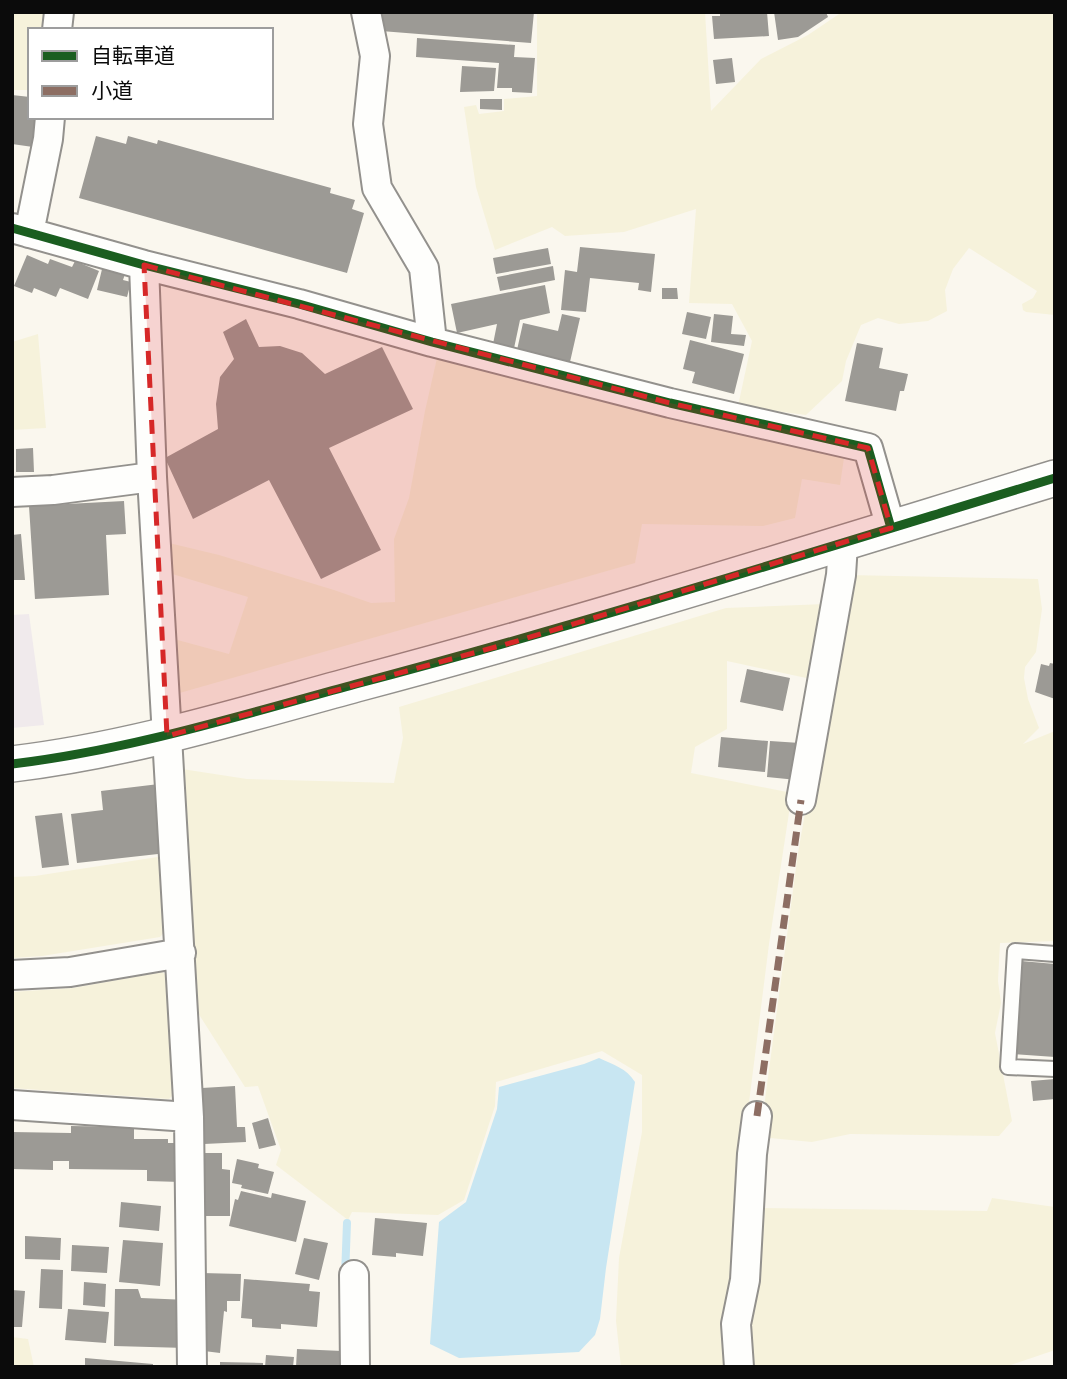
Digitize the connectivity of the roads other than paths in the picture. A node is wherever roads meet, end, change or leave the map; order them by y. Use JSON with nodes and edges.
{"nodes":[{"id":1,"x":366,"y":12,"type":"edge"},
{"id":2,"x":50,"y":119,"type":"edge"},
{"id":3,"x":21,"y":230,"type":"edge"},
{"id":4,"x":144,"y":265,"type":"junction"},
{"id":5,"x":432,"y":342,"type":"junction"},
{"id":6,"x":152,"y":477,"type":"junction"},
{"id":7,"x":1055,"y":478,"type":"edge"},
{"id":8,"x":12,"y":492,"type":"edge"},
{"id":9,"x":891,"y":528,"type":"junction"},
{"id":10,"x":844,"y":544,"type":"junction"},
{"id":11,"x":167,"y":736,"type":"junction"},
{"id":12,"x":12,"y":764,"type":"edge"},
{"id":13,"x":801,"y":800,"type":"dead end"},
{"id":14,"x":181,"y":953,"type":"junction"},
{"id":15,"x":1055,"y":954,"type":"edge"},
{"id":16,"x":12,"y":975,"type":"edge"},
{"id":17,"x":1055,"y":1069,"type":"edge"},
{"id":18,"x":12,"y":1105,"type":"edge"},
{"id":19,"x":757,"y":1116,"type":"dead end"},
{"id":20,"x":189,"y":1117,"type":"junction"},
{"id":21,"x":354,"y":1275,"type":"dead end"},
{"id":22,"x":192,"y":1367,"type":"edge"},
{"id":23,"x":355,"y":1367,"type":"edge"},
{"id":24,"x":739,"y":1367,"type":"edge"}],
"edges":[{"from":1,"to":5,"type":"street"},
{"from":2,"to":3,"type":"street"},
{"from":3,"to":4,"type":"street"},
{"from":4,"to":5,"type":"street"},
{"from":4,"to":6,"type":"street"},
{"from":5,"to":9,"type":"street"},
{"from":6,"to":8,"type":"street"},
{"from":6,"to":11,"type":"street"},
{"from":7,"to":9,"type":"street"},
{"from":9,"to":10,"type":"street"},
{"from":10,"to":11,"type":"street"},
{"from":10,"to":13,"type":"street"},
{"from":11,"to":12,"type":"street"},
{"from":11,"to":14,"type":"street"},
{"from":14,"to":16,"type":"street"},
{"from":14,"to":20,"type":"street"},
{"from":15,"to":17,"type":"lane"},
{"from":18,"to":20,"type":"street"},
{"from":19,"to":24,"type":"street"},
{"from":20,"to":22,"type":"street"},
{"from":21,"to":23,"type":"street"}]}
